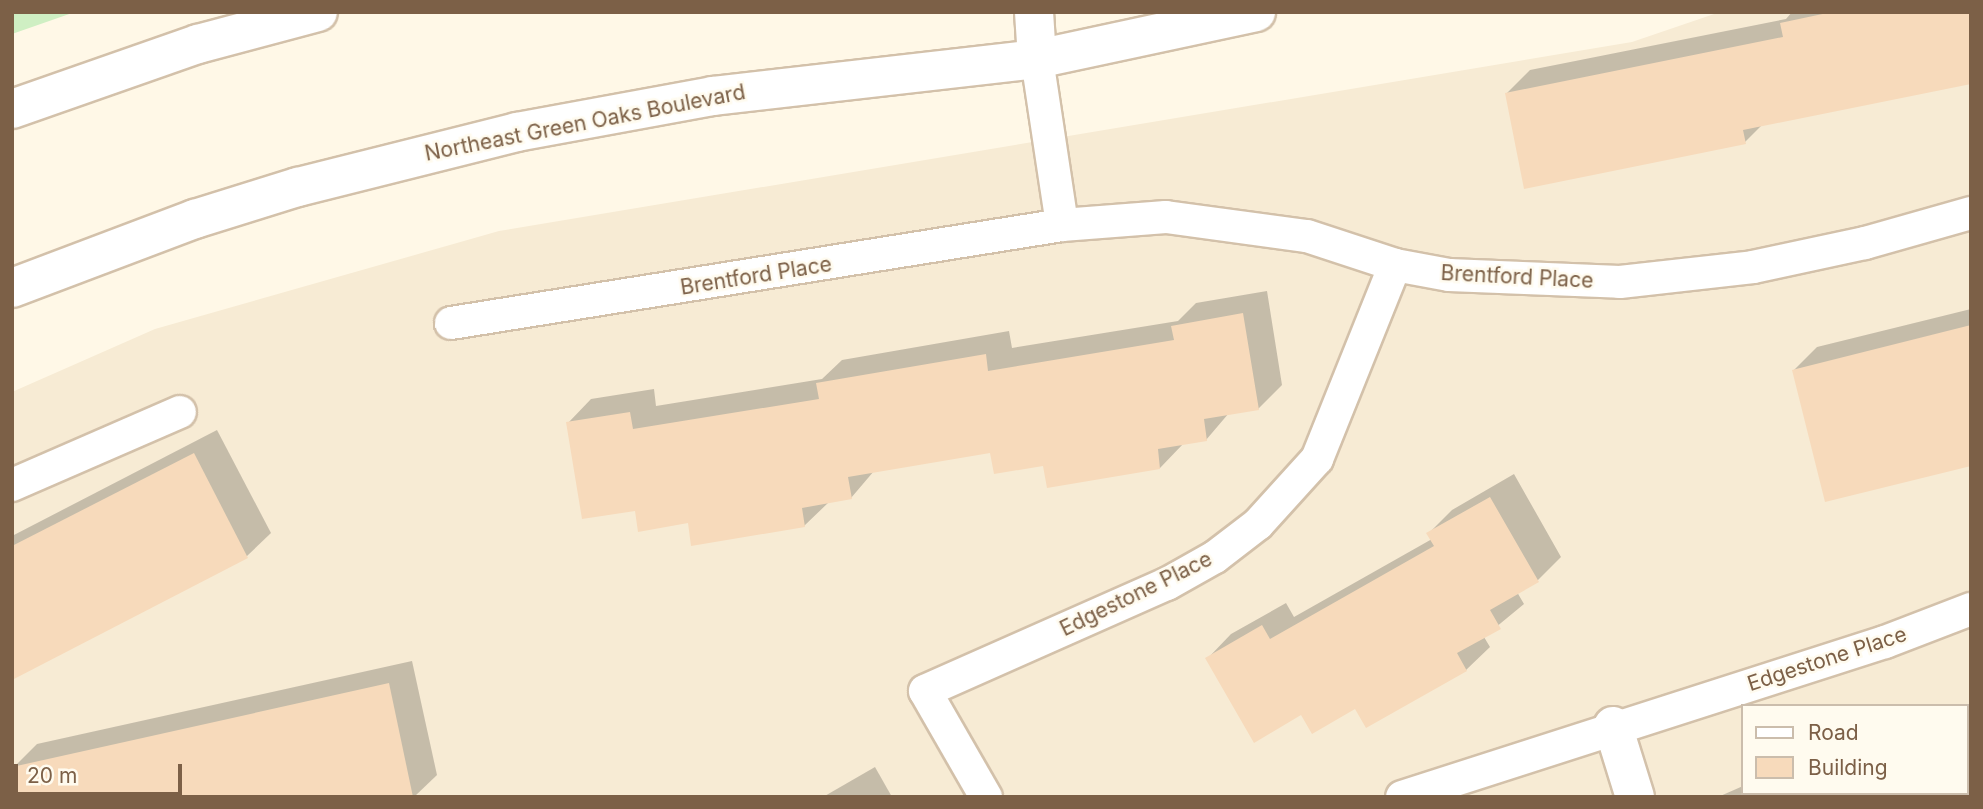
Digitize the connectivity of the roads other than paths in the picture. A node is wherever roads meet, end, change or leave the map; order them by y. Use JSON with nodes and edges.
{"nodes":[{"id":1,"x":318,"y":12,"type":"edge"},
{"id":2,"x":1034,"y":12,"type":"edge"},
{"id":3,"x":1256,"y":12,"type":"edge"},
{"id":4,"x":1037,"y":59,"type":"junction"},
{"id":5,"x":12,"y":109,"type":"edge"},
{"id":6,"x":1971,"y":213,"type":"edge"},
{"id":7,"x":1062,"y":225,"type":"junction"},
{"id":8,"x":1395,"y":265,"type":"junction"},
{"id":9,"x":12,"y":288,"type":"edge"},
{"id":10,"x":450,"y":323,"type":"dead end"},
{"id":11,"x":180,"y":412,"type":"dead end"},
{"id":12,"x":12,"y":485,"type":"edge"},
{"id":13,"x":1971,"y":609,"type":"edge"},
{"id":14,"x":1613,"y":726,"type":"junction"},
{"id":15,"x":986,"y":797,"type":"edge"},
{"id":16,"x":1402,"y":797,"type":"edge"},
{"id":17,"x":1635,"y":797,"type":"edge"}],
"edges":[{"from":1,"to":5,"type":"main road"},
{"from":2,"to":4,"type":"main road"},
{"from":3,"to":4,"type":"main road","name":"Northeast Green Oaks Boulevard"},
{"from":4,"to":7,"type":"lane"},
{"from":4,"to":9,"type":"main road","name":"Northeast Green Oaks Boulevard"},
{"from":6,"to":8,"type":"lane","name":"Brentford Place"},
{"from":7,"to":8,"type":"lane","name":"Brentford Place"},
{"from":7,"to":10,"type":"lane","name":"Brentford Place"},
{"from":8,"to":15,"type":"lane","name":"Edgestone Place"},
{"from":11,"to":12,"type":"lane"},
{"from":13,"to":14,"type":"lane","name":"Edgestone Place"},
{"from":14,"to":16,"type":"lane","name":"Edgestone Place"},
{"from":14,"to":17,"type":"main road"}]}
